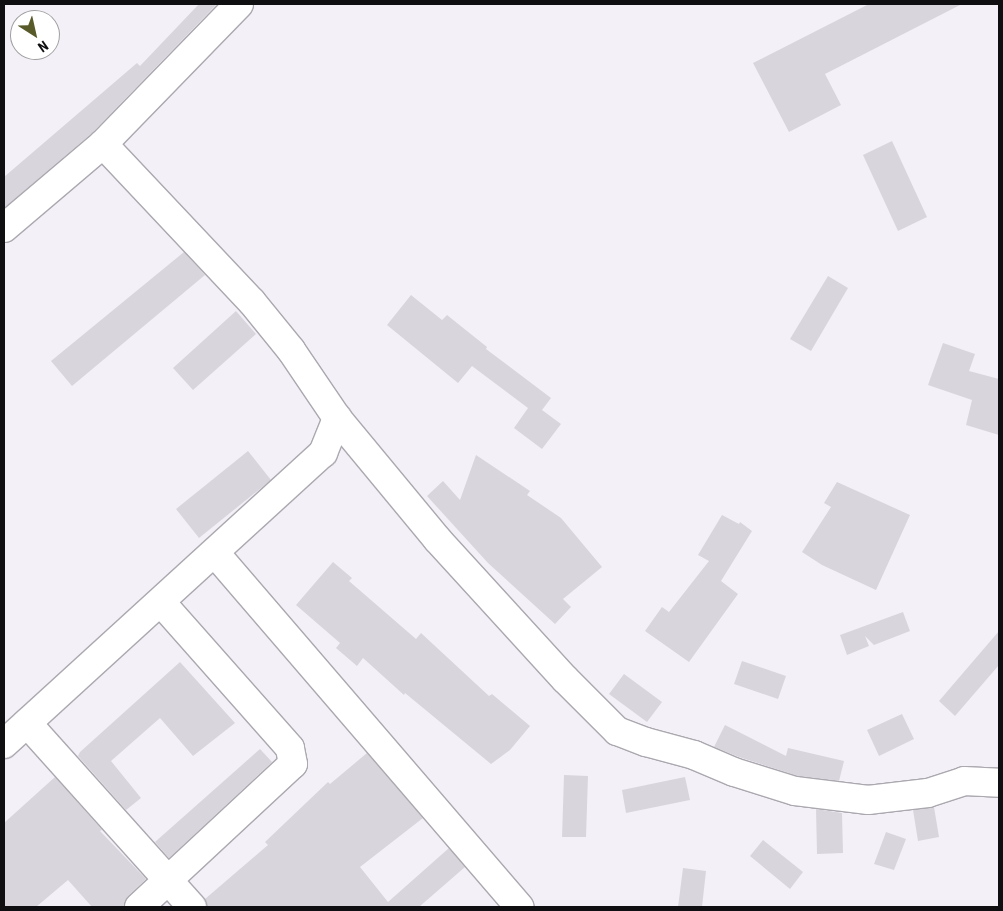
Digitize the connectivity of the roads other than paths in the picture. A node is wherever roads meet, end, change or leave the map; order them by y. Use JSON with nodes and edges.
{"nodes":[{"id":1,"x":239,"y":4,"type":"edge"},
{"id":2,"x":103,"y":144,"type":"junction"},
{"id":3,"x":4,"y":228,"type":"edge"},
{"id":4,"x":337,"y":418,"type":"junction"},
{"id":5,"x":215,"y":553,"type":"junction"},
{"id":6,"x":161,"y":602,"type":"junction"},
{"id":7,"x":27,"y":723,"type":"junction"},
{"id":8,"x":4,"y":744,"type":"edge"},
{"id":9,"x":999,"y":783,"type":"edge"},
{"id":10,"x":168,"y":880,"type":"junction"},
{"id":11,"x":138,"y":907,"type":"edge"},
{"id":12,"x":192,"y":907,"type":"edge"},
{"id":13,"x":520,"y":907,"type":"edge"}],
"edges":[{"from":1,"to":2,"type":"street"},
{"from":2,"to":3,"type":"street"},
{"from":2,"to":4,"type":"street"},
{"from":4,"to":5,"type":"street"},
{"from":4,"to":9,"type":"street"},
{"from":5,"to":6,"type":"street"},
{"from":5,"to":13,"type":"street"},
{"from":6,"to":7,"type":"street"},
{"from":6,"to":10,"type":"street"},
{"from":7,"to":8,"type":"street"},
{"from":7,"to":10,"type":"street"},
{"from":10,"to":11,"type":"street"},
{"from":10,"to":12,"type":"street"}]}
